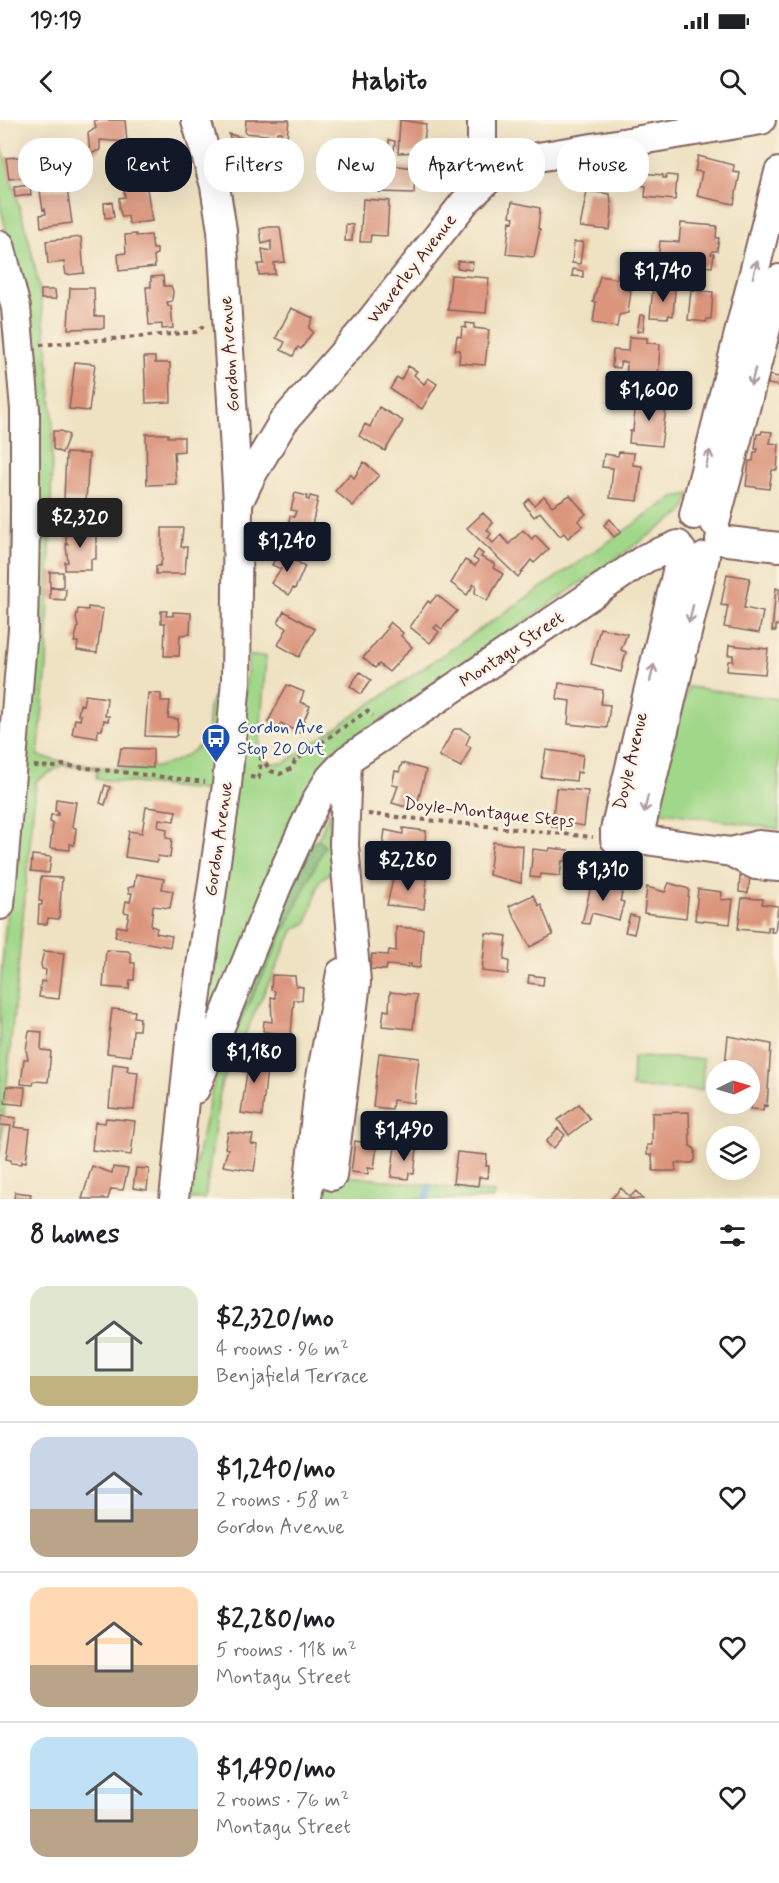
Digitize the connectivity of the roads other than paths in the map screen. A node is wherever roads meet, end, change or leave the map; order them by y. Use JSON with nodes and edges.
{"nodes":[{"id":1,"x":196,"y":120,"type":"edge"},
{"id":2,"x":482,"y":120,"type":"edge"},
{"id":3,"x":761,"y":120,"type":"edge"},
{"id":4,"x":482,"y":138,"type":"edge"},
{"id":5,"x":545,"y":156,"type":"edge"},
{"id":6,"x":779,"y":172,"type":"edge"},
{"id":7,"x":475,"y":192,"type":"edge"},
{"id":8,"x":0,"y":244,"type":"edge"},
{"id":9,"x":779,"y":279,"type":"edge"},
{"id":10,"x":238,"y":503,"type":"junction"},
{"id":11,"x":699,"y":539,"type":"junction"},
{"id":12,"x":779,"y":547,"type":"edge"},
{"id":13,"x":347,"y":760,"type":"junction"},
{"id":14,"x":779,"y":847,"type":"edge"},
{"id":15,"x":731,"y":852,"type":"junction"},
{"id":16,"x":779,"y":867,"type":"edge"},
{"id":17,"x":0,"y":905,"type":"edge"},
{"id":18,"x":352,"y":933,"type":"junction"},
{"id":19,"x":184,"y":1107,"type":"junction"},
{"id":20,"x":332,"y":1176,"type":"dead end"},
{"id":21,"x":174,"y":1199,"type":"edge"},
{"id":22,"x":307,"y":1199,"type":"edge"}],
"edges":[{"from":1,"to":10,"type":"street","name":"Gordon Avenue"},
{"from":2,"to":4,"type":"street"},
{"from":3,"to":5,"type":"street","name":"Waverley Avenue"},
{"from":11,"to":6,"type":"street","name":"Doyle Avenue","one_way":true},
{"from":7,"to":10,"type":"street","name":"Waverley Avenue"},
{"from":8,"to":17,"type":"street"},
{"from":9,"to":11,"type":"street","name":"Doyle Avenue","one_way":true},
{"from":10,"to":19,"type":"street","name":"Gordon Avenue"},
{"from":11,"to":12,"type":"street","name":"Montagu Street"},
{"from":11,"to":13,"type":"street","name":"Montagu Street"},
{"from":11,"to":15,"type":"street","name":"Doyle Avenue"},
{"from":13,"to":18,"type":"street"},
{"from":13,"to":19,"type":"street","name":"Montagu Street"},
{"from":14,"to":15,"type":"street"},
{"from":15,"to":16,"type":"street"},
{"from":18,"to":20,"type":"street"},
{"from":18,"to":22,"type":"street"},
{"from":19,"to":21,"type":"street","name":"Gordon Avenue"}]}
